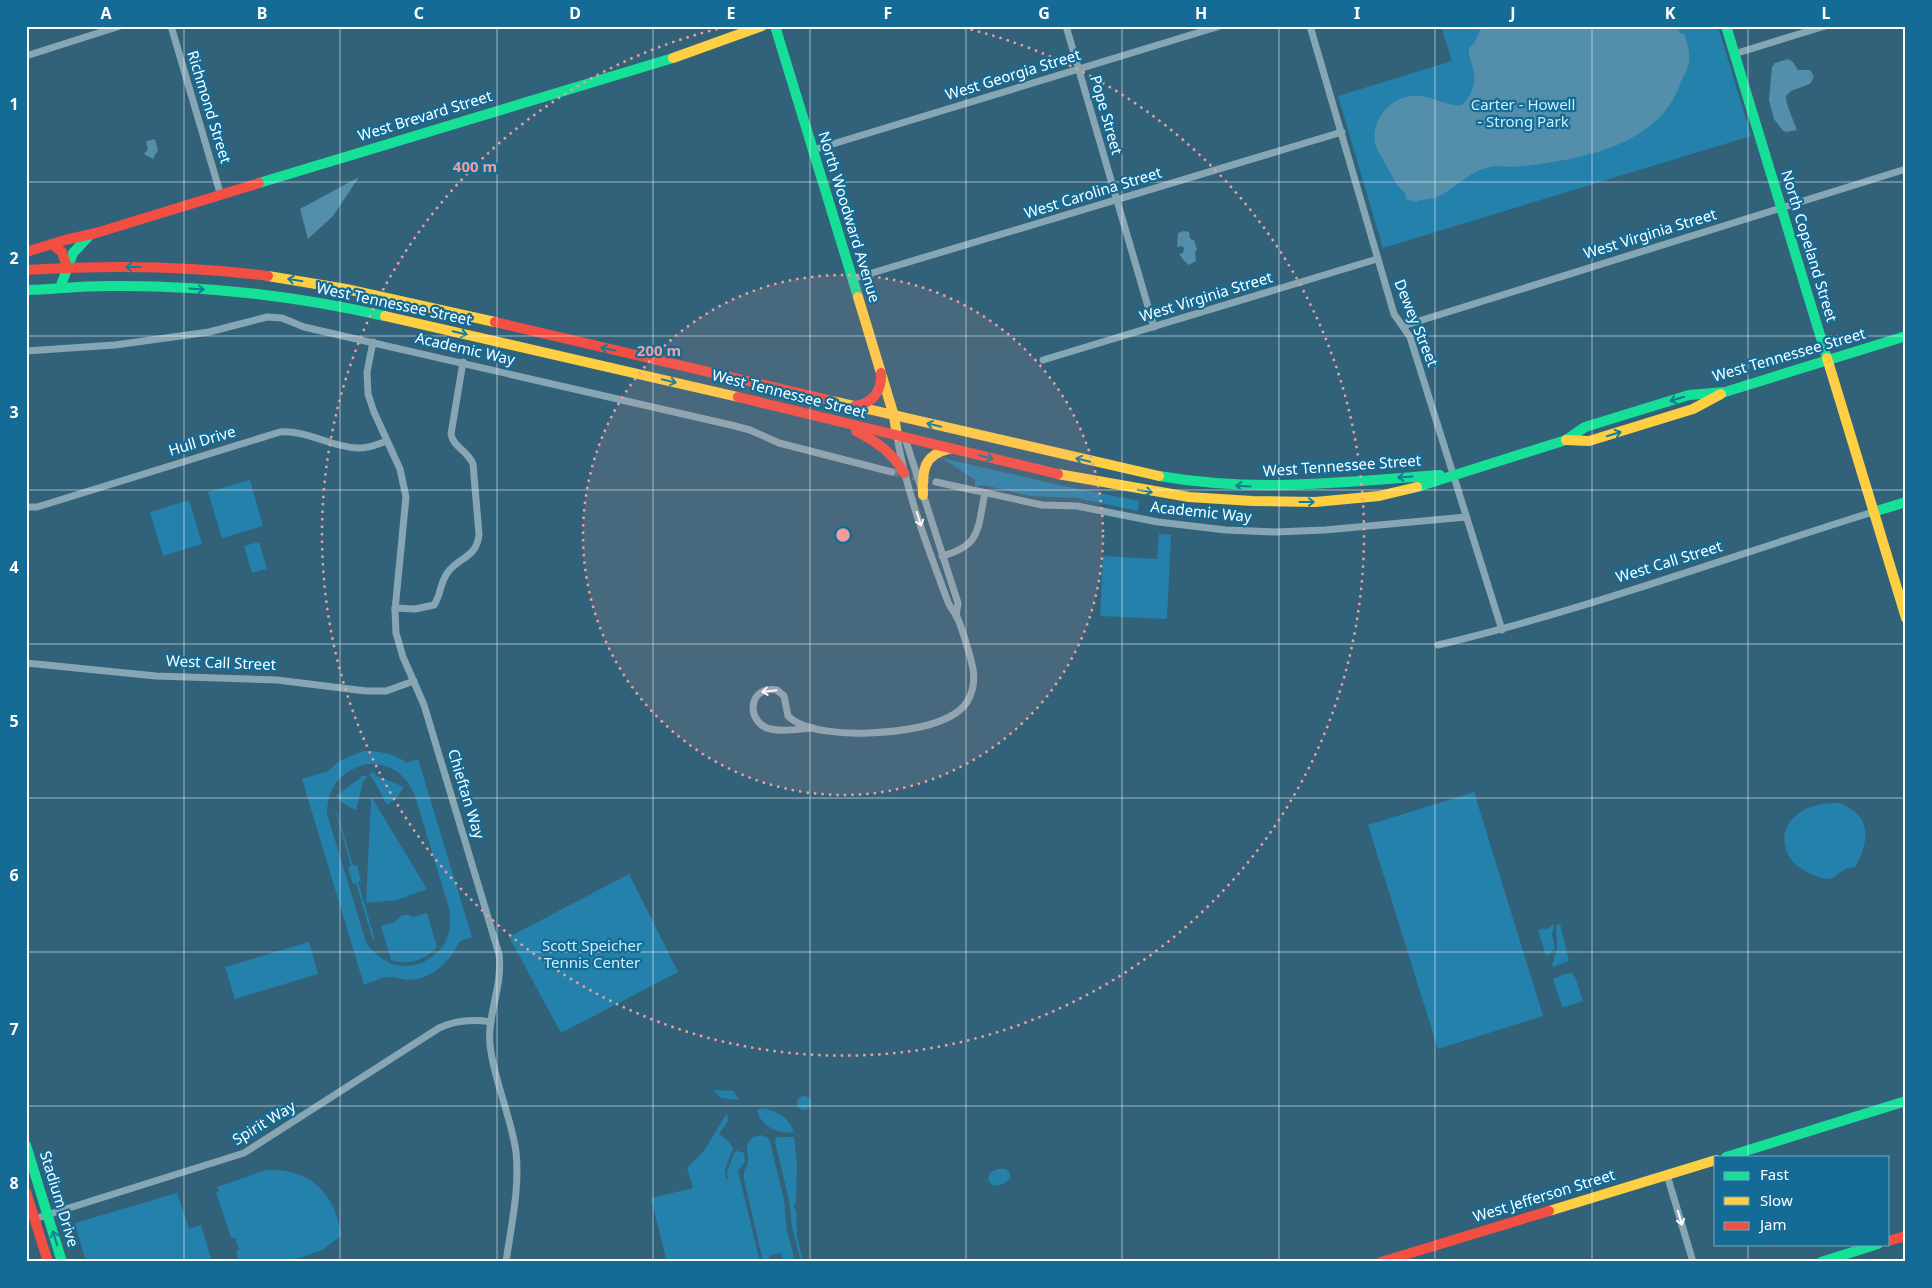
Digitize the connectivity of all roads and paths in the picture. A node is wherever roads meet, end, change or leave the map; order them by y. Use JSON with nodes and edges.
{"nodes":[{"id":1,"x":120,"y":26,"type":"edge"},
{"id":2,"x":171,"y":26,"type":"edge"},
{"id":3,"x":762,"y":26,"type":"edge"},
{"id":4,"x":775,"y":26,"type":"edge"},
{"id":5,"x":1066,"y":26,"type":"edge"},
{"id":6,"x":1220,"y":26,"type":"edge"},
{"id":7,"x":1310,"y":26,"type":"edge"},
{"id":8,"x":1726,"y":26,"type":"edge"},
{"id":9,"x":1825,"y":26,"type":"edge"},
{"id":10,"x":1734,"y":54,"type":"junction"},
{"id":11,"x":26,"y":56,"type":"edge"},
{"id":12,"x":1078,"y":69,"type":"junction"},
{"id":13,"x":1342,"y":132,"type":"junction"},
{"id":14,"x":813,"y":150,"type":"junction"},
{"id":15,"x":1906,"y":169,"type":"edge"},
{"id":16,"x":221,"y":196,"type":"junction"},
{"id":17,"x":1117,"y":200,"type":"junction"},
{"id":18,"x":1781,"y":207,"type":"junction"},
{"id":19,"x":96,"y":233,"type":"junction"},
{"id":20,"x":52,"y":244,"type":"junction"},
{"id":21,"x":26,"y":252,"type":"edge"},
{"id":22,"x":1378,"y":259,"type":"junction"},
{"id":23,"x":67,"y":267,"type":"junction"},
{"id":24,"x":26,"y":270,"type":"edge"},
{"id":25,"x":852,"y":279,"type":"junction"},
{"id":26,"x":60,"y":288,"type":"junction"},
{"id":27,"x":26,"y":290,"type":"edge"},
{"id":28,"x":1403,"y":326,"type":"junction"},
{"id":29,"x":1154,"y":327,"type":"junction"},
{"id":30,"x":1906,"y":336,"type":"edge"},
{"id":31,"x":373,"y":342,"type":"junction"},
{"id":32,"x":26,"y":351,"type":"edge"},
{"id":33,"x":1043,"y":360,"type":"dead end"},
{"id":34,"x":1828,"y":360,"type":"junction"},
{"id":35,"x":463,"y":362,"type":"junction"},
{"id":36,"x":880,"y":373,"type":"junction"},
{"id":37,"x":1725,"y":392,"type":"junction"},
{"id":38,"x":849,"y":406,"type":"junction"},
{"id":39,"x":894,"y":416,"type":"junction"},
{"id":40,"x":839,"y":422,"type":"junction"},
{"id":41,"x":901,"y":437,"type":"junction"},
{"id":42,"x":1566,"y":440,"type":"junction"},
{"id":43,"x":387,"y":441,"type":"junction"},
{"id":44,"x":953,"y":449,"type":"junction"},
{"id":45,"x":892,"y":472,"type":"tunnel mouth"},
{"id":46,"x":904,"y":473,"type":"junction"},
{"id":47,"x":1454,"y":474,"type":"junction"},
{"id":48,"x":936,"y":482,"type":"tunnel mouth"},
{"id":49,"x":985,"y":493,"type":"junction"},
{"id":50,"x":923,"y":495,"type":"junction"},
{"id":51,"x":1906,"y":502,"type":"edge"},
{"id":52,"x":26,"y":508,"type":"edge"},
{"id":53,"x":1873,"y":512,"type":"junction"},
{"id":54,"x":1466,"y":517,"type":"junction"},
{"id":55,"x":942,"y":556,"type":"junction"},
{"id":56,"x":395,"y":608,"type":"junction"},
{"id":57,"x":956,"y":616,"type":"junction"},
{"id":58,"x":1906,"y":618,"type":"edge"},
{"id":59,"x":1502,"y":630,"type":"junction"},
{"id":60,"x":1438,"y":645,"type":"dead end"},
{"id":61,"x":26,"y":663,"type":"edge"},
{"id":62,"x":414,"y":681,"type":"junction"},
{"id":63,"x":814,"y":728,"type":"junction"},
{"id":64,"x":491,"y":1022,"type":"junction"},
{"id":65,"x":1906,"y":1101,"type":"edge"},
{"id":66,"x":26,"y":1145,"type":"edge"},
{"id":67,"x":1729,"y":1156,"type":"edge"},
{"id":68,"x":1714,"y":1161,"type":"edge"},
{"id":69,"x":1667,"y":1175,"type":"junction"},
{"id":70,"x":26,"y":1192,"type":"edge"},
{"id":71,"x":48,"y":1214,"type":"junction"},
{"id":72,"x":34,"y":1219,"type":"junction"},
{"id":73,"x":1906,"y":1236,"type":"edge"},
{"id":74,"x":1890,"y":1240,"type":"edge"},
{"id":75,"x":1872,"y":1246,"type":"edge"},
{"id":76,"x":1408,"y":1258,"type":"edge"},
{"id":77,"x":48,"y":1262,"type":"edge"},
{"id":78,"x":62,"y":1262,"type":"edge"},
{"id":79,"x":506,"y":1262,"type":"edge"},
{"id":80,"x":1381,"y":1262,"type":"edge"},
{"id":81,"x":1693,"y":1262,"type":"edge"},
{"id":82,"x":1821,"y":1262,"type":"edge"}],
"edges":[{"from":1,"to":11,"type":"street"},
{"from":2,"to":16,"type":"street","name":"Richmond Street"},
{"from":3,"to":16,"type":"main road","name":"West Brevard Street"},
{"from":4,"to":14,"type":"main road","name":"North Woodward Avenue"},
{"from":5,"to":12,"type":"street","name":"Pope Street"},
{"from":6,"to":12,"type":"street","name":"West Georgia Street"},
{"from":7,"to":13,"type":"street","name":"Dewey Street"},
{"from":8,"to":10,"type":"main road","name":"North Copeland Street"},
{"from":9,"to":10,"type":"street"},
{"from":10,"to":18,"type":"main road","name":"North Copeland Street"},
{"from":12,"to":14,"type":"street","name":"West Georgia Street"},
{"from":12,"to":17,"type":"street","name":"Pope Street"},
{"from":13,"to":17,"type":"street","name":"West Carolina Street"},
{"from":13,"to":22,"type":"street","name":"Dewey Street"},
{"from":14,"to":25,"type":"main road","name":"North Woodward Avenue"},
{"from":15,"to":18,"type":"street","name":"West Virginia Street"},
{"from":16,"to":19,"type":"main road","name":"West Brevard Street"},
{"from":17,"to":25,"type":"street","name":"West Carolina Street"},
{"from":17,"to":29,"type":"street","name":"Pope Street"},
{"from":18,"to":28,"type":"street","name":"West Virginia Street"},
{"from":18,"to":34,"type":"main road","name":"North Copeland Street"},
{"from":19,"to":20,"type":"main road","name":"West Brevard Street"},
{"from":19,"to":23,"type":"main road","name":"West Brevard Street"},
{"from":20,"to":21,"type":"main road","name":"West Brevard Street"},
{"from":20,"to":23,"type":"main road"},
{"from":22,"to":28,"type":"street","name":"Dewey Street"},
{"from":22,"to":29,"type":"street","name":"West Virginia Street"},
{"from":23,"to":24,"type":"main road","name":"West Tennessee Street"},
{"from":23,"to":26,"type":"main road","name":"West Brevard Street"},
{"from":38,"to":23,"type":"main road","name":"West Tennessee Street","one_way":true},
{"from":25,"to":36,"type":"main road","name":"North Woodward Avenue"},
{"from":26,"to":27,"type":"main road","name":"West Tennessee Street"},
{"from":26,"to":40,"type":"main road","name":"West Tennessee Street","one_way":true},
{"from":28,"to":47,"type":"street","name":"Dewey Street"},
{"from":29,"to":33,"type":"street","name":"West Virginia Street"},
{"from":30,"to":34,"type":"main road","name":"West Tennessee Street"},
{"from":31,"to":32,"type":"street","name":"Academic Way"},
{"from":31,"to":35,"type":"street","name":"Academic Way"},
{"from":31,"to":43,"type":"street","name":"Chieftan Way"},
{"from":34,"to":37,"type":"main road","name":"West Tennessee Street"},
{"from":34,"to":53,"type":"main road","name":"North Copeland Street"},
{"from":35,"to":45,"type":"street","name":"Academic Way"},
{"from":35,"to":56,"type":"street"},
{"from":36,"to":38,"type":"main road"},
{"from":36,"to":39,"type":"main road","name":"North Woodward Avenue"},
{"from":37,"to":42,"type":"main road","name":"West Tennessee Street","one_way":true},
{"from":42,"to":37,"type":"main road","one_way":true},
{"from":38,"to":39,"type":"main road","name":"West Tennessee Street"},
{"from":39,"to":41,"type":"main road","name":"North Woodward Avenue"},
{"from":47,"to":39,"type":"main road","name":"West Tennessee Street","one_way":true},
{"from":40,"to":41,"type":"main road","name":"West Tennessee Street"},
{"from":40,"to":46,"type":"main road"},
{"from":41,"to":44,"type":"main road","name":"West Tennessee Street"},
{"from":41,"to":46,"type":"street","name":"North Woodward Avenue"},
{"from":41,"to":50,"type":"street","name":"North Woodward Avenue"},
{"from":42,"to":47,"type":"main road","name":"West Tennessee Street"},
{"from":43,"to":52,"type":"street","name":"Hull Drive"},
{"from":43,"to":56,"type":"street","name":"Chieftan Way"},
{"from":44,"to":47,"type":"main road","name":"West Tennessee Street","one_way":true},
{"from":44,"to":50,"type":"main road"},
{"from":46,"to":57,"type":"street","name":"North Woodward Avenue","one_way":true},
{"from":47,"to":54,"type":"street","name":"Dewey Street"},
{"from":48,"to":49,"type":"street","name":"Academic Way"},
{"from":49,"to":54,"type":"street","name":"Academic Way"},
{"from":49,"to":55,"type":"street"},
{"from":50,"to":55,"type":"street","name":"North Woodward Avenue"},
{"from":51,"to":53,"type":"main road","name":"West Call Street"},
{"from":53,"to":58,"type":"main road","name":"North Copeland Street"},
{"from":53,"to":59,"type":"street","name":"West Call Street"},
{"from":54,"to":59,"type":"street","name":"Dewey Street"},
{"from":55,"to":57,"type":"street","name":"North Woodward Avenue"},
{"from":56,"to":62,"type":"street","name":"Chieftan Way"},
{"from":57,"to":63,"type":"street","name":"North Woodward Avenue"},
{"from":59,"to":60,"type":"street","name":"West Call Street"},
{"from":61,"to":62,"type":"street","name":"West Call Street"},
{"from":62,"to":64,"type":"street","name":"Chieftan Way"},
{"from":63,"to":63,"type":"street","name":"North Woodward Avenue","one_way":true},
{"from":64,"to":71,"type":"street","name":"Spirit Way"},
{"from":64,"to":79,"type":"street","name":"Chieftan Way"},
{"from":65,"to":67,"type":"main road"},
{"from":66,"to":71,"type":"main road","name":"Stadium Drive"},
{"from":68,"to":69,"type":"main road","name":"West Jefferson Street"},
{"from":69,"to":76,"type":"main road","name":"West Jefferson Street"},
{"from":69,"to":81,"type":"street","one_way":true},
{"from":70,"to":72,"type":"main road","name":"Stadium Drive"},
{"from":71,"to":72,"type":"street","name":"Spirit Way"},
{"from":78,"to":71,"type":"main road","name":"Stadium Drive","one_way":true},
{"from":72,"to":77,"type":"main road","name":"Stadium Drive"},
{"from":73,"to":74,"type":"main road"},
{"from":75,"to":82,"type":"main road"},
{"from":76,"to":80,"type":"main road","name":"West Jefferson Street"}]}
